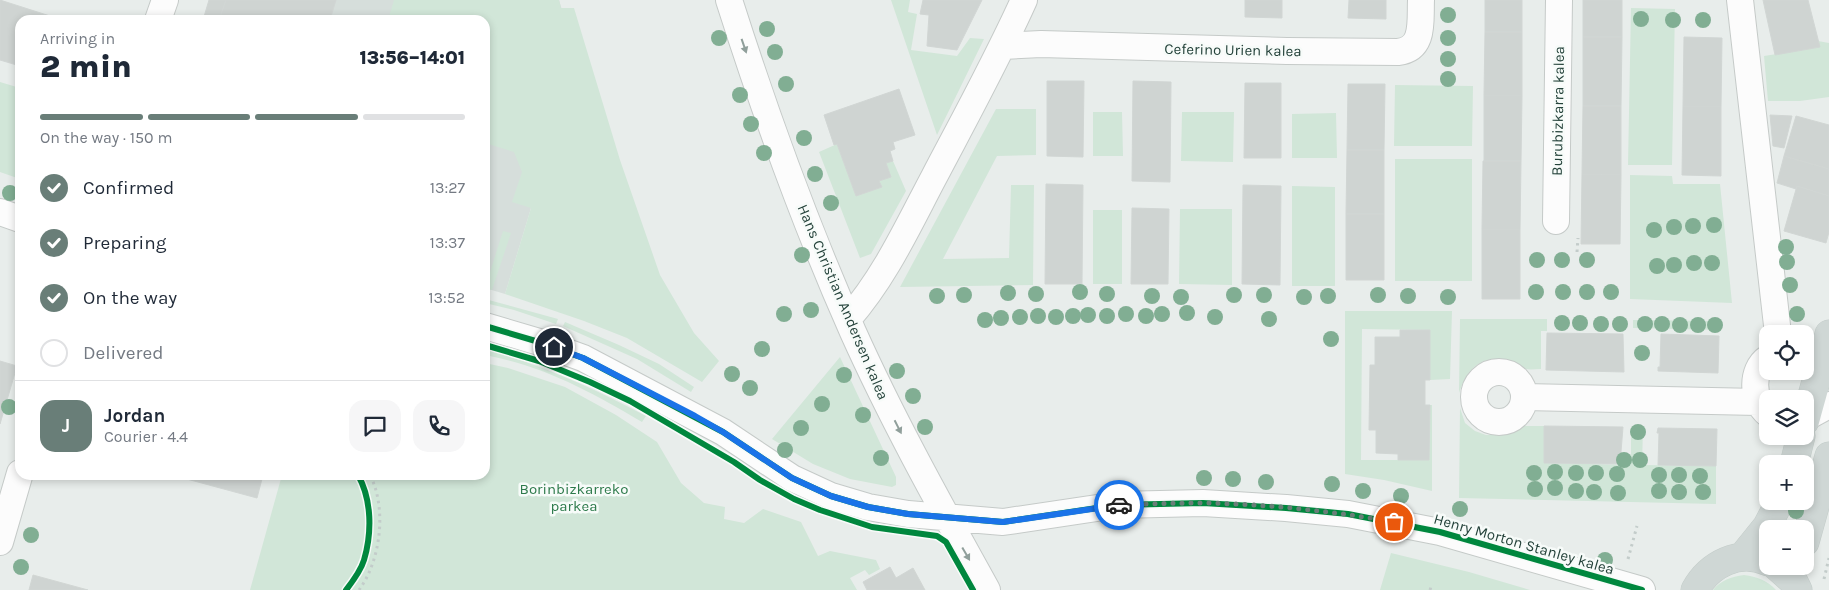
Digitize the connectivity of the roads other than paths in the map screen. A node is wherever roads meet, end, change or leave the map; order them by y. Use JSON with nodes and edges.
{"nodes":[{"id":1,"x":165,"y":0,"type":"edge"},
{"id":2,"x":729,"y":0,"type":"edge"},
{"id":3,"x":1024,"y":0,"type":"edge"},
{"id":4,"x":1421,"y":0,"type":"edge"},
{"id":5,"x":1559,"y":0,"type":"edge"},
{"id":6,"x":1740,"y":0,"type":"edge"},
{"id":7,"x":160,"y":15,"type":"edge"},
{"id":8,"x":1003,"y":46,"type":"junction"},
{"id":9,"x":0,"y":212,"type":"edge"},
{"id":10,"x":15,"y":217,"type":"edge"},
{"id":11,"x":1556,"y":221,"type":"dead end"},
{"id":12,"x":848,"y":320,"type":"junction"},
{"id":13,"x":1777,"y":325,"type":"edge"},
{"id":14,"x":490,"y":327,"type":"edge"},
{"id":15,"x":1829,"y":334,"type":"edge"},
{"id":16,"x":1819,"y":362,"type":"edge"},
{"id":17,"x":1759,"y":368,"type":"edge"},
{"id":18,"x":1814,"y":391,"type":"edge"},
{"id":19,"x":1759,"y":396,"type":"edge"},
{"id":20,"x":1524,"y":397,"type":"dead end"},
{"id":21,"x":1759,"y":408,"type":"edge"},
{"id":22,"x":1829,"y":456,"type":"edge"},
{"id":23,"x":18,"y":480,"type":"edge"},
{"id":24,"x":1775,"y":510,"type":"edge"},
{"id":25,"x":946,"y":517,"type":"junction"},
{"id":26,"x":1811,"y":520,"type":"edge"},
{"id":27,"x":0,"y":542,"type":"edge"},
{"id":28,"x":1755,"y":560,"type":"edge"},
{"id":29,"x":987,"y":590,"type":"edge"},
{"id":30,"x":1642,"y":590,"type":"edge"},
{"id":31,"x":1695,"y":590,"type":"edge"}],
"edges":[{"from":1,"to":7,"type":"street"},
{"from":2,"to":12,"type":"street","name":"Hans Christian Andersen kalea","one_way":true},
{"from":3,"to":8,"type":"street"},
{"from":4,"to":8,"type":"street","name":"Ceferino Urien kalea"},
{"from":5,"to":11,"type":"street","name":"Burubizkarra kalea"},
{"from":6,"to":13,"type":"street"},
{"from":8,"to":12,"type":"street"},
{"from":9,"to":10,"type":"street"},
{"from":12,"to":25,"type":"street","name":"Hans Christian Andersen kalea","one_way":true},
{"from":14,"to":25,"type":"street","name":"Henry Morton Stanley kalea"},
{"from":15,"to":16,"type":"main road"},
{"from":16,"to":18,"type":"main road"},
{"from":17,"to":19,"type":"street"},
{"from":20,"to":21,"type":"street"},
{"from":22,"to":26,"type":"main road"},
{"from":23,"to":27,"type":"street"},
{"from":24,"to":28,"type":"main road"},
{"from":25,"to":29,"type":"street","name":"Hans Christian Andersen kalea","one_way":true},
{"from":25,"to":30,"type":"street","name":"Henry Morton Stanley kalea"},
{"from":28,"to":31,"type":"main road"}]}
